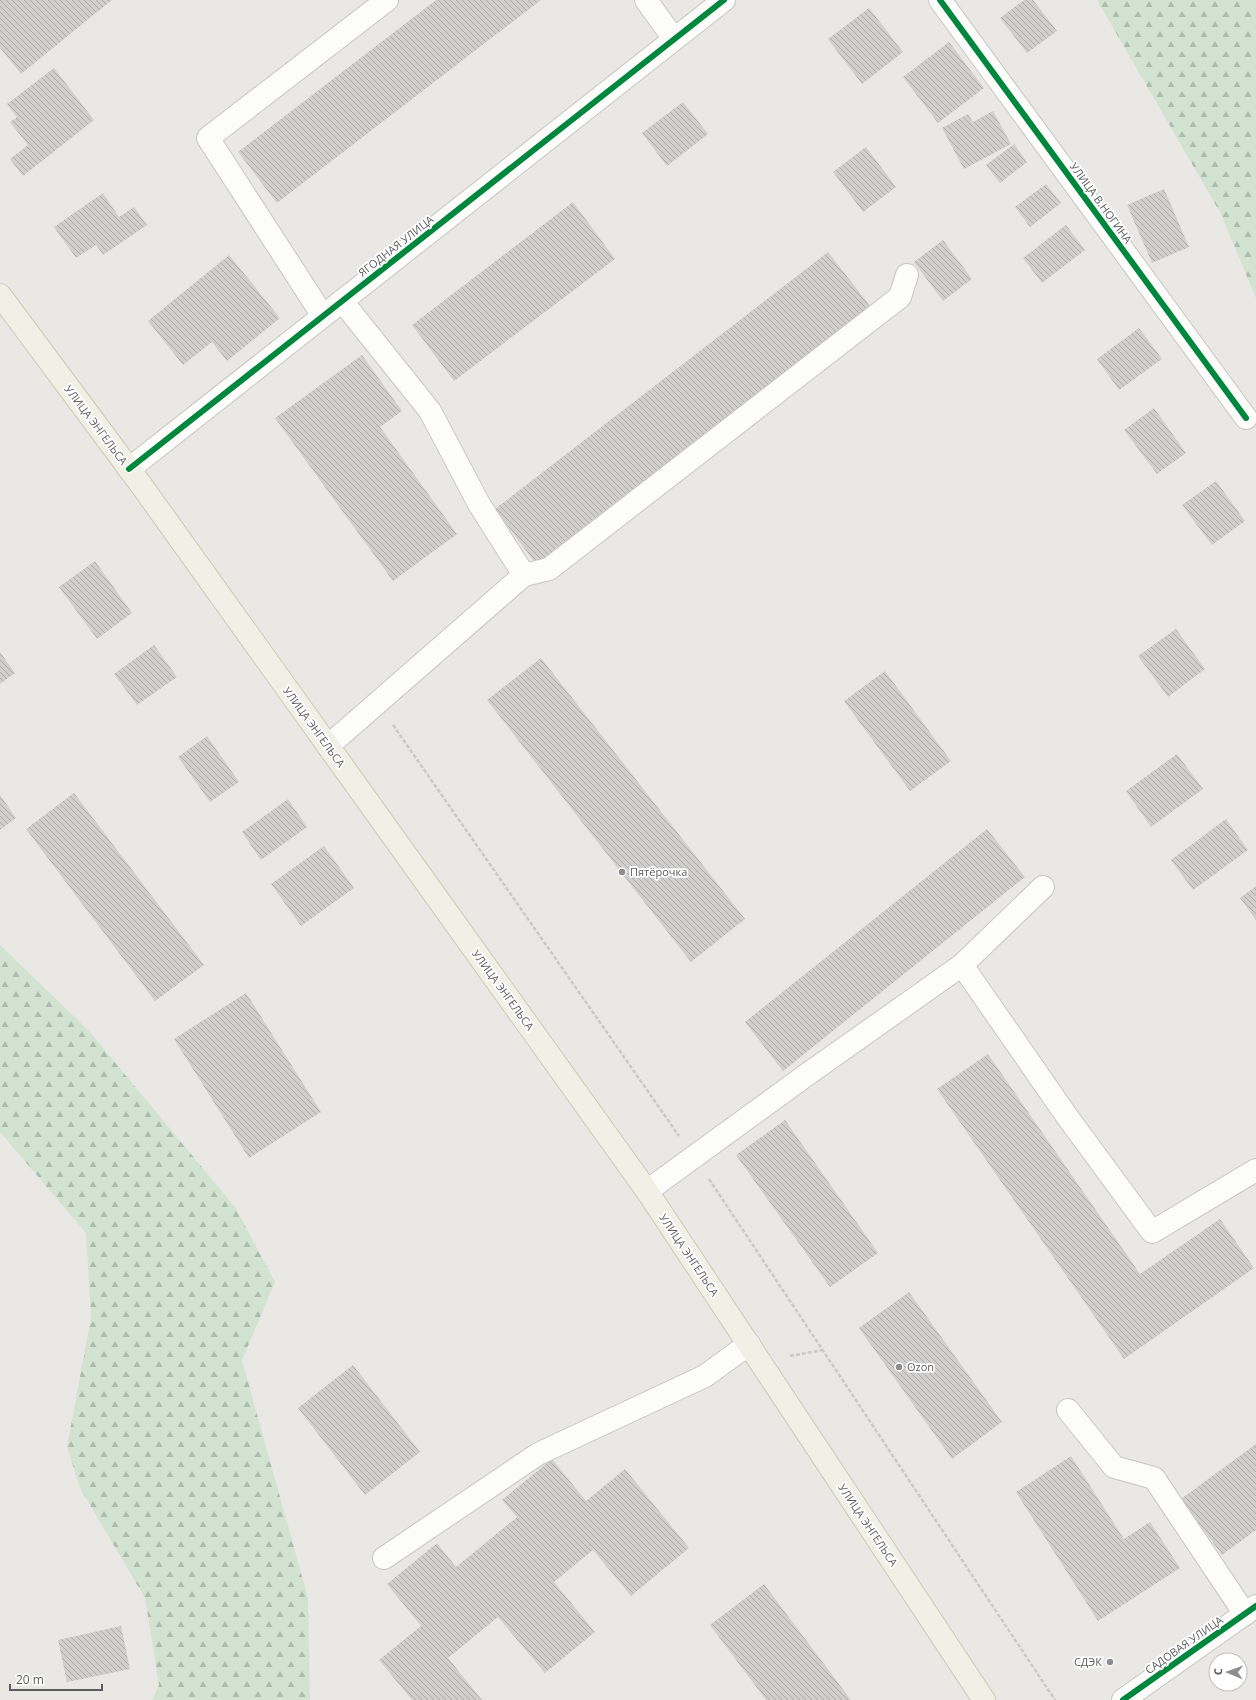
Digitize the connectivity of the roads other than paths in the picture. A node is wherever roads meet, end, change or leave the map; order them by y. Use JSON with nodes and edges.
{"nodes":[{"id":1,"x":387,"y":0,"type":"edge"},
{"id":2,"x":646,"y":0,"type":"edge"},
{"id":3,"x":724,"y":0,"type":"edge"},
{"id":4,"x":940,"y":0,"type":"edge"},
{"id":5,"x":674,"y":39,"type":"junction"},
{"id":6,"x":907,"y":274,"type":"dead end"},
{"id":7,"x":0,"y":295,"type":"edge"},
{"id":8,"x":342,"y":301,"type":"junction"},
{"id":9,"x":324,"y":316,"type":"junction"},
{"id":10,"x":1246,"y":418,"type":"dead end"},
{"id":11,"x":129,"y":469,"type":"junction"},
{"id":12,"x":524,"y":575,"type":"junction"},
{"id":13,"x":328,"y":746,"type":"junction"},
{"id":14,"x":1042,"y":887,"type":"dead end"},
{"id":15,"x":962,"y":966,"type":"junction"},
{"id":16,"x":1256,"y":1170,"type":"edge"},
{"id":17,"x":647,"y":1191,"type":"junction"},
{"id":18,"x":749,"y":1344,"type":"junction"},
{"id":19,"x":1068,"y":1410,"type":"dead end"},
{"id":20,"x":384,"y":1558,"type":"dead end"},
{"id":21,"x":1250,"y":1610,"type":"edge"},
{"id":22,"x":984,"y":1700,"type":"edge"},
{"id":23,"x":1123,"y":1700,"type":"edge"}],
"edges":[{"from":1,"to":9,"type":"street"},
{"from":2,"to":5,"type":"street"},
{"from":3,"to":5,"type":"street"},
{"from":4,"to":10,"type":"street","name":"УЛИЦА В.НОГИНА"},
{"from":5,"to":8,"type":"street","name":"ЯГОДНАЯ УЛИЦА"},
{"from":6,"to":12,"type":"street"},
{"from":7,"to":11,"type":"main road","name":"УЛИЦА ЭНГЕЛЬСА"},
{"from":8,"to":9,"type":"street","name":"ЯГОДНАЯ УЛИЦА"},
{"from":8,"to":12,"type":"street"},
{"from":9,"to":11,"type":"street","name":"ЯГОДНАЯ УЛИЦА"},
{"from":11,"to":13,"type":"main road","name":"УЛИЦА ЭНГЕЛЬСА"},
{"from":12,"to":13,"type":"street"},
{"from":13,"to":17,"type":"main road","name":"УЛИЦА ЭНГЕЛЬСА"},
{"from":14,"to":15,"type":"street"},
{"from":15,"to":16,"type":"street"},
{"from":15,"to":17,"type":"street"},
{"from":17,"to":18,"type":"main road","name":"УЛИЦА ЭНГЕЛЬСА"},
{"from":18,"to":20,"type":"street"},
{"from":18,"to":22,"type":"main road","name":"УЛИЦА ЭНГЕЛЬСА"},
{"from":19,"to":21,"type":"street"},
{"from":21,"to":23,"type":"street","name":"САДОВАЯ УЛИЦА"}]}
